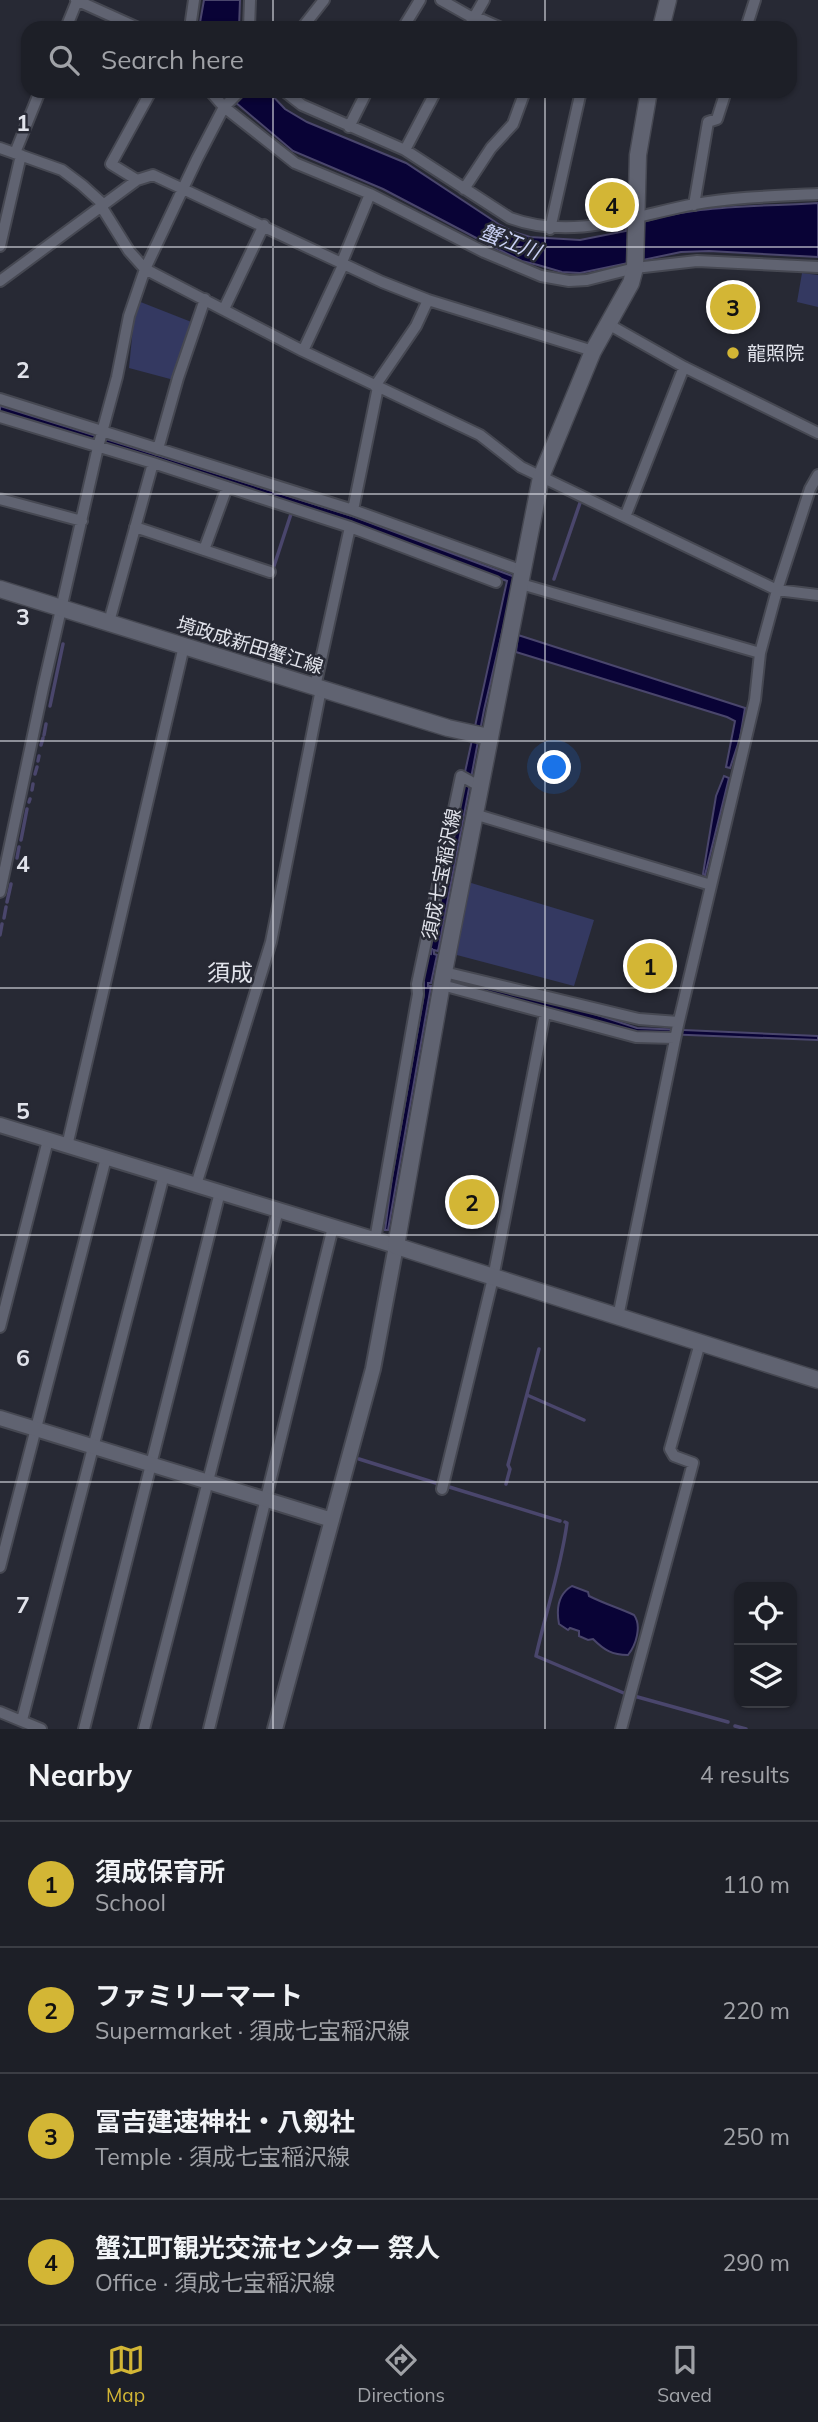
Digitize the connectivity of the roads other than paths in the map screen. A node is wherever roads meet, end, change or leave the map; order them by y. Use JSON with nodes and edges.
{"nodes":[{"id":1,"x":76,"y":0,"type":"edge"},
{"id":2,"x":194,"y":0,"type":"edge"},
{"id":3,"x":250,"y":0,"type":"edge"},
{"id":4,"x":324,"y":0,"type":"edge"},
{"id":5,"x":420,"y":0,"type":"edge"},
{"id":6,"x":441,"y":0,"type":"edge"},
{"id":7,"x":484,"y":0,"type":"edge"},
{"id":8,"x":668,"y":0,"type":"edge"},
{"id":9,"x":755,"y":0,"type":"edge"},
{"id":10,"x":68,"y":21,"type":"edge"},
{"id":11,"x":122,"y":21,"type":"edge"},
{"id":12,"x":191,"y":21,"type":"edge"},
{"id":13,"x":249,"y":21,"type":"edge"},
{"id":14,"x":308,"y":21,"type":"edge"},
{"id":15,"x":407,"y":21,"type":"edge"},
{"id":16,"x":472,"y":21,"type":"edge"},
{"id":17,"x":663,"y":21,"type":"edge"},
{"id":18,"x":748,"y":21,"type":"edge"},
{"id":19,"x":38,"y":98,"type":"edge"},
{"id":20,"x":147,"y":98,"type":"edge"},
{"id":21,"x":218,"y":98,"type":"edge"},
{"id":22,"x":233,"y":98,"type":"edge"},
{"id":23,"x":293,"y":98,"type":"edge"},
{"id":24,"x":364,"y":98,"type":"edge"},
{"id":25,"x":432,"y":98,"type":"edge"},
{"id":26,"x":522,"y":98,"type":"edge"},
{"id":27,"x":579,"y":98,"type":"edge"},
{"id":28,"x":648,"y":98,"type":"edge"},
{"id":29,"x":724,"y":98,"type":"edge"},
{"id":30,"x":226,"y":105,"type":"junction"},
{"id":31,"x":349,"y":127,"type":"junction"},
{"id":32,"x":0,"y":148,"type":"edge"},
{"id":33,"x":405,"y":150,"type":"junction"},
{"id":34,"x":18,"y":154,"type":"junction"},
{"id":35,"x":138,"y":180,"type":"junction"},
{"id":36,"x":184,"y":189,"type":"junction"},
{"id":37,"x":464,"y":189,"type":"junction"},
{"id":38,"x":370,"y":194,"type":"junction"},
{"id":39,"x":818,"y":194,"type":"edge"},
{"id":40,"x":102,"y":205,"type":"junction"},
{"id":41,"x":694,"y":205,"type":"junction"},
{"id":42,"x":636,"y":218,"type":"junction"},
{"id":43,"x":264,"y":226,"type":"junction"},
{"id":44,"x":550,"y":229,"type":"junction"},
{"id":45,"x":0,"y":246,"type":"edge"},
{"id":46,"x":343,"y":262,"type":"junction"},
{"id":47,"x":635,"y":267,"type":"junction"},
{"id":48,"x":818,"y":267,"type":"edge"},
{"id":49,"x":145,"y":269,"type":"junction"},
{"id":50,"x":0,"y":281,"type":"edge"},
{"id":51,"x":205,"y":299,"type":"junction"},
{"id":52,"x":428,"y":300,"type":"junction"},
{"id":53,"x":224,"y":309,"type":"junction"},
{"id":54,"x":608,"y":324,"type":"junction"},
{"id":55,"x":303,"y":351,"type":"junction"},
{"id":56,"x":593,"y":351,"type":"junction"},
{"id":57,"x":684,"y":367,"type":"junction"},
{"id":58,"x":377,"y":387,"type":"junction"},
{"id":59,"x":0,"y":399,"type":"edge"},
{"id":60,"x":0,"y":417,"type":"edge"},
{"id":61,"x":818,"y":433,"type":"edge"},
{"id":62,"x":100,"y":439,"type":"junction"},
{"id":63,"x":158,"y":449,"type":"junction"},
{"id":64,"x":153,"y":463,"type":"junction"},
{"id":65,"x":818,"y":475,"type":"edge"},
{"id":66,"x":541,"y":477,"type":"junction"},
{"id":67,"x":227,"y":487,"type":"junction"},
{"id":68,"x":1,"y":503,"type":"edge"},
{"id":69,"x":353,"y":510,"type":"junction"},
{"id":70,"x":625,"y":517,"type":"junction"},
{"id":71,"x":82,"y":521,"type":"junction"},
{"id":72,"x":135,"y":527,"type":"junction"},
{"id":73,"x":350,"y":527,"type":"junction"},
{"id":74,"x":204,"y":550,"type":"junction"},
{"id":75,"x":270,"y":572,"type":"dead end"},
{"id":76,"x":522,"y":577,"type":"junction"},
{"id":77,"x":496,"y":582,"type":"dead end"},
{"id":78,"x":0,"y":589,"type":"edge"},
{"id":79,"x":777,"y":590,"type":"junction"},
{"id":80,"x":818,"y":595,"type":"edge"},
{"id":81,"x":62,"y":608,"type":"junction"},
{"id":82,"x":108,"y":622,"type":"junction"},
{"id":83,"x":184,"y":646,"type":"junction"},
{"id":84,"x":760,"y":653,"type":"junction"},
{"id":85,"x":318,"y":688,"type":"junction"},
{"id":86,"x":479,"y":735,"type":"junction"},
{"id":87,"x":471,"y":782,"type":"junction"},
{"id":88,"x":474,"y":814,"type":"junction"},
{"id":89,"x":4,"y":856,"type":"edge"},
{"id":90,"x":711,"y":885,"type":"junction"},
{"id":91,"x":0,"y":892,"type":"edge"},
{"id":92,"x":436,"y":896,"type":"junction"},
{"id":93,"x":454,"y":899,"type":"junction"},
{"id":94,"x":443,"y":979,"type":"junction"},
{"id":95,"x":545,"y":1013,"type":"junction"},
{"id":96,"x":677,"y":1030,"type":"junction"},
{"id":97,"x":0,"y":1125,"type":"edge"},
{"id":98,"x":48,"y":1140,"type":"junction"},
{"id":99,"x":67,"y":1146,"type":"junction"},
{"id":100,"x":106,"y":1158,"type":"junction"},
{"id":101,"x":163,"y":1175,"type":"junction"},
{"id":102,"x":196,"y":1185,"type":"junction"},
{"id":103,"x":220,"y":1192,"type":"junction"},
{"id":104,"x":278,"y":1210,"type":"junction"},
{"id":105,"x":333,"y":1227,"type":"junction"},
{"id":106,"x":375,"y":1240,"type":"junction"},
{"id":107,"x":396,"y":1246,"type":"junction"},
{"id":108,"x":493,"y":1278,"type":"junction"},
{"id":109,"x":618,"y":1317,"type":"junction"},
{"id":110,"x":0,"y":1327,"type":"edge"},
{"id":111,"x":700,"y":1343,"type":"junction"},
{"id":112,"x":818,"y":1380,"type":"edge"},
{"id":113,"x":0,"y":1418,"type":"edge"},
{"id":114,"x":36,"y":1429,"type":"junction"},
{"id":115,"x":93,"y":1447,"type":"junction"},
{"id":116,"x":151,"y":1465,"type":"junction"},
{"id":117,"x":208,"y":1483,"type":"junction"},
{"id":118,"x":442,"y":1489,"type":"dead end"},
{"id":119,"x":266,"y":1501,"type":"junction"},
{"id":120,"x":332,"y":1520,"type":"junction"},
{"id":121,"x":0,"y":1567,"type":"edge"},
{"id":122,"x":0,"y":1712,"type":"edge"},
{"id":123,"x":22,"y":1720,"type":"junction"},
{"id":124,"x":41,"y":1729,"type":"edge"},
{"id":125,"x":84,"y":1729,"type":"edge"},
{"id":126,"x":144,"y":1729,"type":"edge"},
{"id":127,"x":209,"y":1729,"type":"edge"},
{"id":128,"x":275,"y":1729,"type":"edge"},
{"id":129,"x":621,"y":1729,"type":"edge"}],
"edges":[{"from":1,"to":10,"type":"street"},
{"from":1,"to":11,"type":"street"},
{"from":2,"to":12,"type":"street"},
{"from":3,"to":13,"type":"street"},
{"from":4,"to":14,"type":"street"},
{"from":5,"to":15,"type":"street"},
{"from":6,"to":16,"type":"street"},
{"from":7,"to":16,"type":"street"},
{"from":8,"to":17,"type":"main road"},
{"from":9,"to":18,"type":"street"},
{"from":19,"to":34,"type":"street"},
{"from":20,"to":35,"type":"street"},
{"from":21,"to":30,"type":"street"},
{"from":22,"to":30,"type":"street"},
{"from":23,"to":31,"type":"street"},
{"from":24,"to":31,"type":"street"},
{"from":25,"to":33,"type":"street"},
{"from":26,"to":37,"type":"street"},
{"from":27,"to":44,"type":"street"},
{"from":28,"to":42,"type":"main road","name":"須成七宝稲沢線"},
{"from":29,"to":41,"type":"street"},
{"from":30,"to":36,"type":"street"},
{"from":30,"to":38,"type":"street"},
{"from":31,"to":33,"type":"street"},
{"from":32,"to":34,"type":"street"},
{"from":33,"to":37,"type":"street"},
{"from":34,"to":40,"type":"street"},
{"from":34,"to":45,"type":"street"},
{"from":35,"to":36,"type":"street"},
{"from":35,"to":40,"type":"street"},
{"from":36,"to":43,"type":"street"},
{"from":36,"to":49,"type":"street"},
{"from":37,"to":44,"type":"street"},
{"from":38,"to":46,"type":"street"},
{"from":38,"to":47,"type":"street"},
{"from":39,"to":41,"type":"street"},
{"from":40,"to":49,"type":"street"},
{"from":40,"to":50,"type":"street"},
{"from":41,"to":42,"type":"street"},
{"from":42,"to":44,"type":"street"},
{"from":42,"to":47,"type":"main road","name":"須成七宝稲沢線"},
{"from":43,"to":46,"type":"street"},
{"from":43,"to":53,"type":"street"},
{"from":46,"to":52,"type":"street"},
{"from":46,"to":55,"type":"street"},
{"from":47,"to":48,"type":"street"},
{"from":47,"to":54,"type":"main road","name":"須成七宝稲沢線"},
{"from":49,"to":51,"type":"street"},
{"from":49,"to":62,"type":"street"},
{"from":51,"to":53,"type":"street"},
{"from":51,"to":63,"type":"street"},
{"from":52,"to":56,"type":"street"},
{"from":52,"to":58,"type":"street"},
{"from":53,"to":55,"type":"street"},
{"from":54,"to":56,"type":"main road","name":"須成七宝稲沢線"},
{"from":54,"to":57,"type":"street"},
{"from":55,"to":58,"type":"street"},
{"from":56,"to":66,"type":"main road","name":"須成七宝稲沢線"},
{"from":57,"to":61,"type":"street"},
{"from":57,"to":70,"type":"street"},
{"from":58,"to":66,"type":"street"},
{"from":58,"to":69,"type":"street"},
{"from":59,"to":62,"type":"street"},
{"from":60,"to":62,"type":"street"},
{"from":62,"to":63,"type":"street"},
{"from":62,"to":64,"type":"street"},
{"from":62,"to":71,"type":"street"},
{"from":63,"to":69,"type":"street"},
{"from":64,"to":67,"type":"street"},
{"from":64,"to":72,"type":"street"},
{"from":65,"to":79,"type":"street"},
{"from":66,"to":70,"type":"street"},
{"from":66,"to":76,"type":"main road","name":"須成七宝稲沢線"},
{"from":67,"to":73,"type":"street"},
{"from":67,"to":74,"type":"street"},
{"from":68,"to":71,"type":"street"},
{"from":69,"to":76,"type":"street"},
{"from":70,"to":79,"type":"street"},
{"from":71,"to":81,"type":"street"},
{"from":72,"to":74,"type":"street"},
{"from":72,"to":82,"type":"street"},
{"from":73,"to":77,"type":"street"},
{"from":73,"to":85,"type":"street"},
{"from":74,"to":75,"type":"street"},
{"from":76,"to":84,"type":"street"},
{"from":76,"to":86,"type":"main road","name":"須成七宝稲沢線"},
{"from":78,"to":81,"type":"main road","name":"境政成新田蟹江線"},
{"from":79,"to":80,"type":"street"},
{"from":79,"to":84,"type":"street"},
{"from":81,"to":82,"type":"main road","name":"境政成新田蟹江線"},
{"from":81,"to":89,"type":"street"},
{"from":82,"to":83,"type":"main road","name":"境政成新田蟹江線"},
{"from":83,"to":85,"type":"main road","name":"境政成新田蟹江線"},
{"from":83,"to":99,"type":"street"},
{"from":84,"to":90,"type":"street"},
{"from":85,"to":86,"type":"main road","name":"境政成新田蟹江線"},
{"from":85,"to":102,"type":"street"},
{"from":86,"to":87,"type":"main road","name":"須成七宝稲沢線"},
{"from":87,"to":88,"type":"main road","name":"須成七宝稲沢線"},
{"from":87,"to":92,"type":"street"},
{"from":88,"to":90,"type":"street"},
{"from":88,"to":93,"type":"main road","name":"須成七宝稲沢線"},
{"from":89,"to":91,"type":"street"},
{"from":90,"to":96,"type":"street"},
{"from":92,"to":93,"type":"street"},
{"from":92,"to":106,"type":"street"},
{"from":93,"to":94,"type":"main road","name":"須成七宝稲沢線"},
{"from":94,"to":95,"type":"street"},
{"from":94,"to":96,"type":"street"},
{"from":94,"to":107,"type":"main road","name":"須成七宝稲沢線"},
{"from":95,"to":96,"type":"street"},
{"from":95,"to":108,"type":"street"},
{"from":96,"to":109,"type":"street"},
{"from":97,"to":98,"type":"street"},
{"from":98,"to":99,"type":"street"},
{"from":98,"to":110,"type":"street"},
{"from":99,"to":100,"type":"street"},
{"from":100,"to":101,"type":"street"},
{"from":100,"to":114,"type":"street"},
{"from":101,"to":102,"type":"street"},
{"from":101,"to":115,"type":"street"},
{"from":102,"to":103,"type":"street"},
{"from":103,"to":104,"type":"street"},
{"from":103,"to":116,"type":"street"},
{"from":104,"to":105,"type":"street"},
{"from":104,"to":117,"type":"street"},
{"from":105,"to":106,"type":"street"},
{"from":105,"to":119,"type":"street"},
{"from":106,"to":107,"type":"street"},
{"from":107,"to":108,"type":"main road"},
{"from":107,"to":120,"type":"street"},
{"from":108,"to":109,"type":"main road"},
{"from":108,"to":118,"type":"street"},
{"from":109,"to":111,"type":"main road"},
{"from":111,"to":112,"type":"main road"},
{"from":111,"to":129,"type":"street"},
{"from":113,"to":114,"type":"street"},
{"from":114,"to":115,"type":"street"},
{"from":114,"to":121,"type":"street"},
{"from":115,"to":116,"type":"street"},
{"from":115,"to":123,"type":"street"},
{"from":116,"to":117,"type":"street"},
{"from":116,"to":125,"type":"street"},
{"from":117,"to":119,"type":"street"},
{"from":117,"to":126,"type":"street"},
{"from":119,"to":120,"type":"street"},
{"from":119,"to":127,"type":"street"},
{"from":120,"to":128,"type":"street"},
{"from":122,"to":123,"type":"street"},
{"from":123,"to":124,"type":"street"}]}
